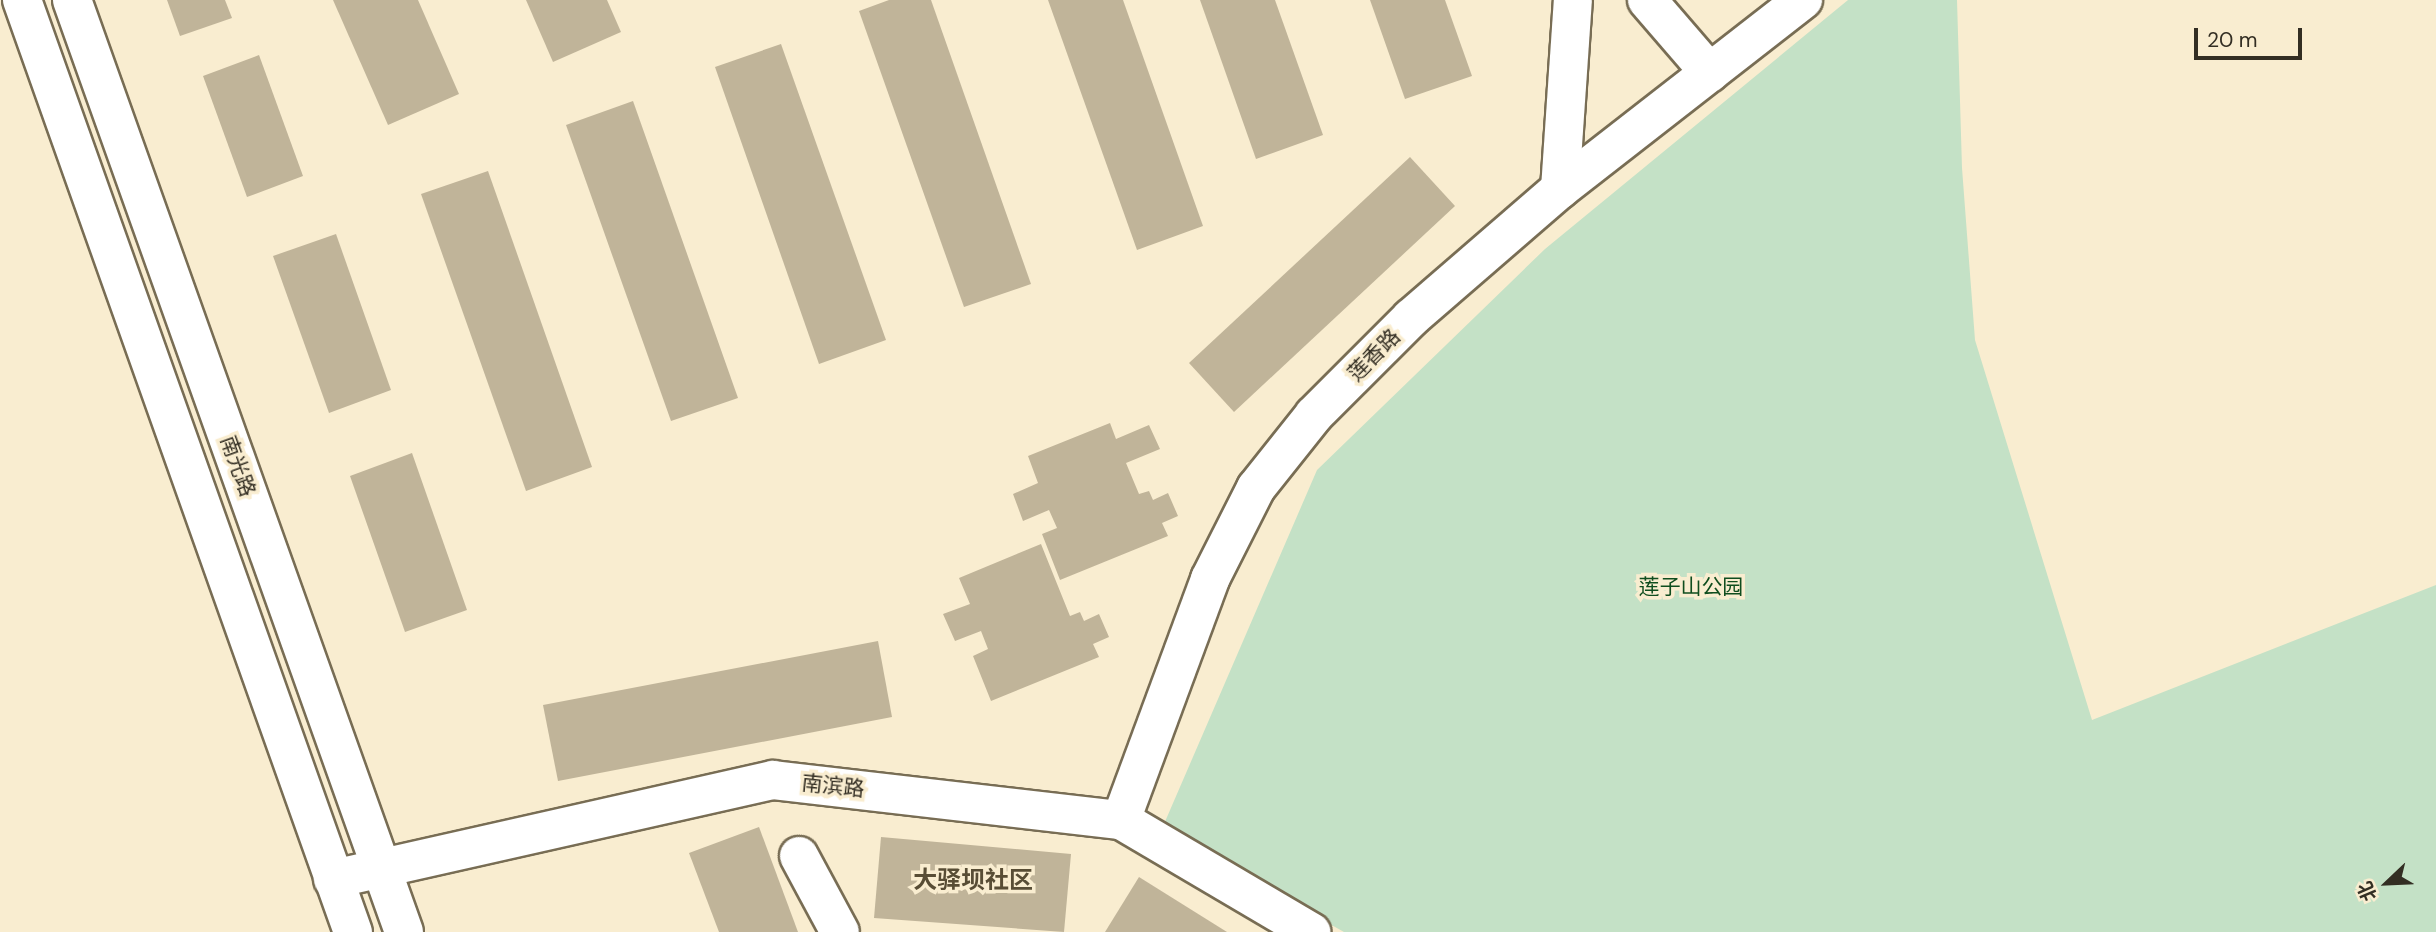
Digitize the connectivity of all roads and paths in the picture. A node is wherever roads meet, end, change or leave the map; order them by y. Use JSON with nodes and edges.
{"nodes":[{"id":1,"x":22,"y":0,"type":"edge"},
{"id":2,"x":72,"y":0,"type":"edge"},
{"id":3,"x":1573,"y":0,"type":"edge"},
{"id":4,"x":1647,"y":0,"type":"edge"},
{"id":5,"x":1803,"y":0,"type":"edge"},
{"id":6,"x":1710,"y":73,"type":"junction"},
{"id":7,"x":1560,"y":189,"type":"junction"},
{"id":8,"x":1121,"y":820,"type":"junction"},
{"id":9,"x":799,"y":856,"type":"dead end"},
{"id":10,"x":379,"y":865,"type":"junction"},
{"id":11,"x":333,"y":879,"type":"junction"},
{"id":12,"x":353,"y":932,"type":"edge"},
{"id":13,"x":404,"y":932,"type":"edge"},
{"id":14,"x":840,"y":932,"type":"edge"},
{"id":15,"x":1311,"y":932,"type":"edge"}],
"edges":[{"from":1,"to":11,"type":"street"},
{"from":2,"to":10,"type":"street","name":"南光路"},
{"from":3,"to":7,"type":"street"},
{"from":4,"to":6,"type":"street"},
{"from":5,"to":6,"type":"street","name":"莲香路"},
{"from":6,"to":7,"type":"street","name":"莲香路"},
{"from":7,"to":8,"type":"street","name":"莲香路"},
{"from":8,"to":10,"type":"street","name":"南滨路"},
{"from":8,"to":15,"type":"street","name":"南滨路"},
{"from":9,"to":14,"type":"street"},
{"from":10,"to":11,"type":"street","name":"南滨路"},
{"from":10,"to":13,"type":"street","name":"南光路"},
{"from":11,"to":12,"type":"street"}]}
